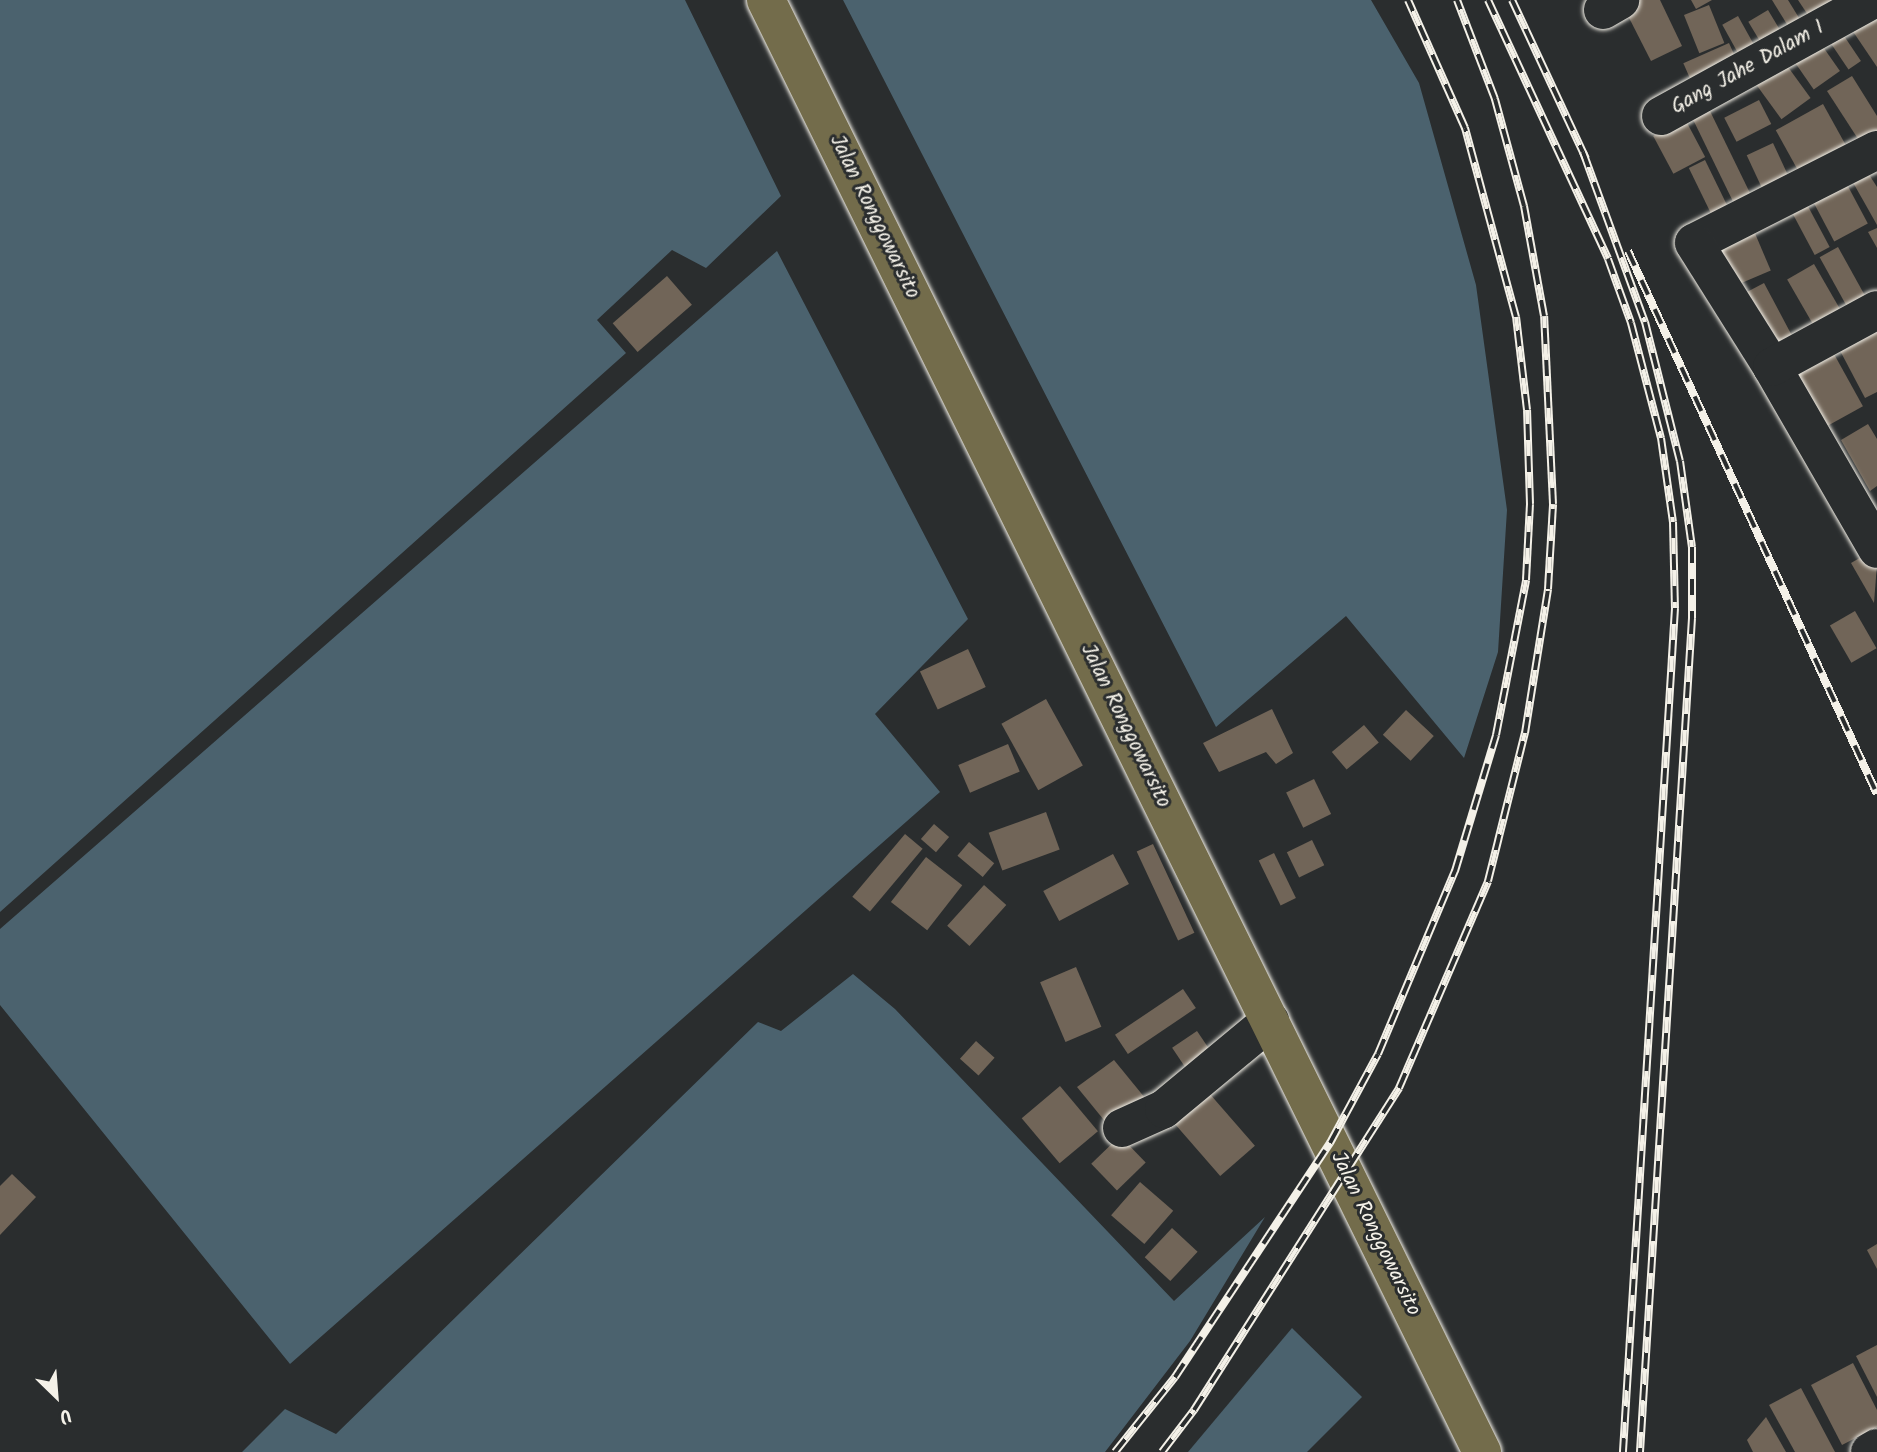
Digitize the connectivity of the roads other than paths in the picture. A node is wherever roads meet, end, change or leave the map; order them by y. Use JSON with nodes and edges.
{"nodes":[{"id":1,"x":766,"y":0,"type":"edge"},
{"id":2,"x":1872,"y":0,"type":"edge"},
{"id":3,"x":1661,"y":116,"type":"dead end"},
{"id":4,"x":1877,"y":150,"type":"edge"},
{"id":5,"x":1877,"y":310,"type":"edge"},
{"id":6,"x":1772,"y":367,"type":"junction"},
{"id":7,"x":1864,"y":495,"type":"edge"},
{"id":8,"x":1877,"y":549,"type":"edge"},
{"id":9,"x":1270,"y":1021,"type":"junction"},
{"id":10,"x":1122,"y":1128,"type":"dead end"},
{"id":11,"x":1877,"y":1448,"type":"edge"},
{"id":12,"x":1482,"y":1452,"type":"edge"},
{"id":13,"x":1870,"y":1452,"type":"edge"}],
"edges":[{"from":1,"to":9,"type":"main road","name":"Jalan Ronggowarsito"},
{"from":2,"to":3,"type":"street","name":"Gang Jahe Dalam I"},
{"from":4,"to":6,"type":"street"},
{"from":5,"to":6,"type":"street"},
{"from":6,"to":7,"type":"street"},
{"from":7,"to":8,"type":"street"},
{"from":9,"to":10,"type":"street"},
{"from":9,"to":12,"type":"main road","name":"Jalan Ronggowarsito"},
{"from":11,"to":13,"type":"street"}]}
